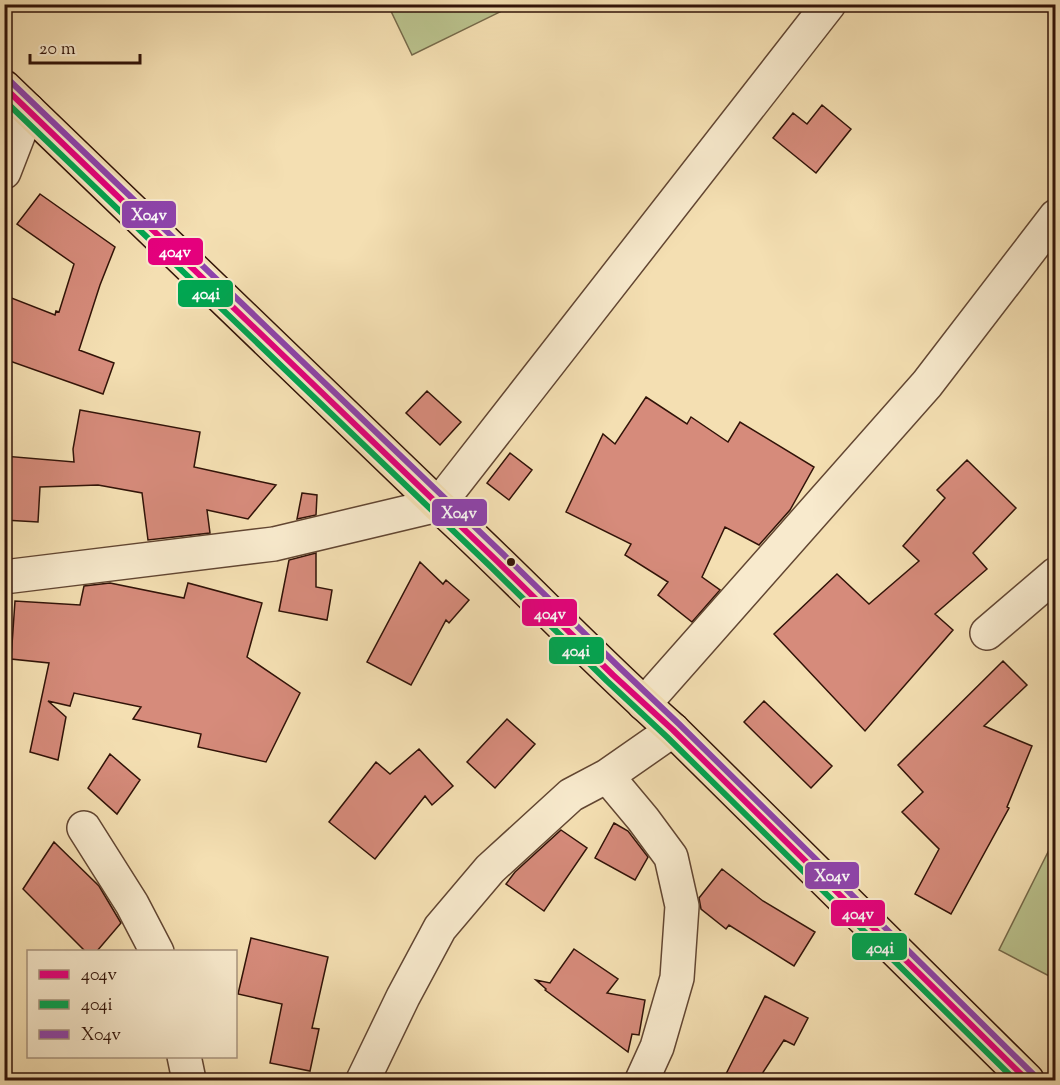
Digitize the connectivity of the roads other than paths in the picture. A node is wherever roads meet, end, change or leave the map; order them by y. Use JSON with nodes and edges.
{"nodes":[{"id":1,"x":829,"y":4,"type":"edge"},
{"id":2,"x":4,"y":87,"type":"edge"},
{"id":3,"x":28,"y":110,"type":"junction"},
{"id":4,"x":4,"y":172,"type":"edge"},
{"id":5,"x":1056,"y":216,"type":"edge"},
{"id":6,"x":438,"y":505,"type":"junction"},
{"id":7,"x":1056,"y":574,"type":"edge"},
{"id":8,"x":4,"y":577,"type":"edge"},
{"id":9,"x":987,"y":633,"type":"dead end"},
{"id":10,"x":644,"y":704,"type":"junction"},
{"id":11,"x":673,"y":730,"type":"junction"},
{"id":12,"x":607,"y":776,"type":"junction"},
{"id":13,"x":84,"y":828,"type":"dead end"},
{"id":14,"x":156,"y":950,"type":"edge"},
{"id":15,"x":184,"y":1058,"type":"edge"},
{"id":16,"x":189,"y":1080,"type":"edge"},
{"id":17,"x":363,"y":1080,"type":"edge"},
{"id":18,"x":642,"y":1080,"type":"edge"},
{"id":19,"x":1027,"y":1080,"type":"edge"}],
"edges":[{"from":1,"to":6,"type":"street"},
{"from":2,"to":3,"type":"main road"},
{"from":3,"to":4,"type":"street"},
{"from":3,"to":6,"type":"main road"},
{"from":5,"to":10,"type":"street"},
{"from":6,"to":8,"type":"street"},
{"from":6,"to":10,"type":"main road"},
{"from":7,"to":9,"type":"street"},
{"from":10,"to":11,"type":"main road"},
{"from":11,"to":12,"type":"street"},
{"from":11,"to":19,"type":"main road"},
{"from":12,"to":17,"type":"street"},
{"from":12,"to":18,"type":"street"},
{"from":13,"to":14,"type":"street"},
{"from":15,"to":16,"type":"street"}]}
